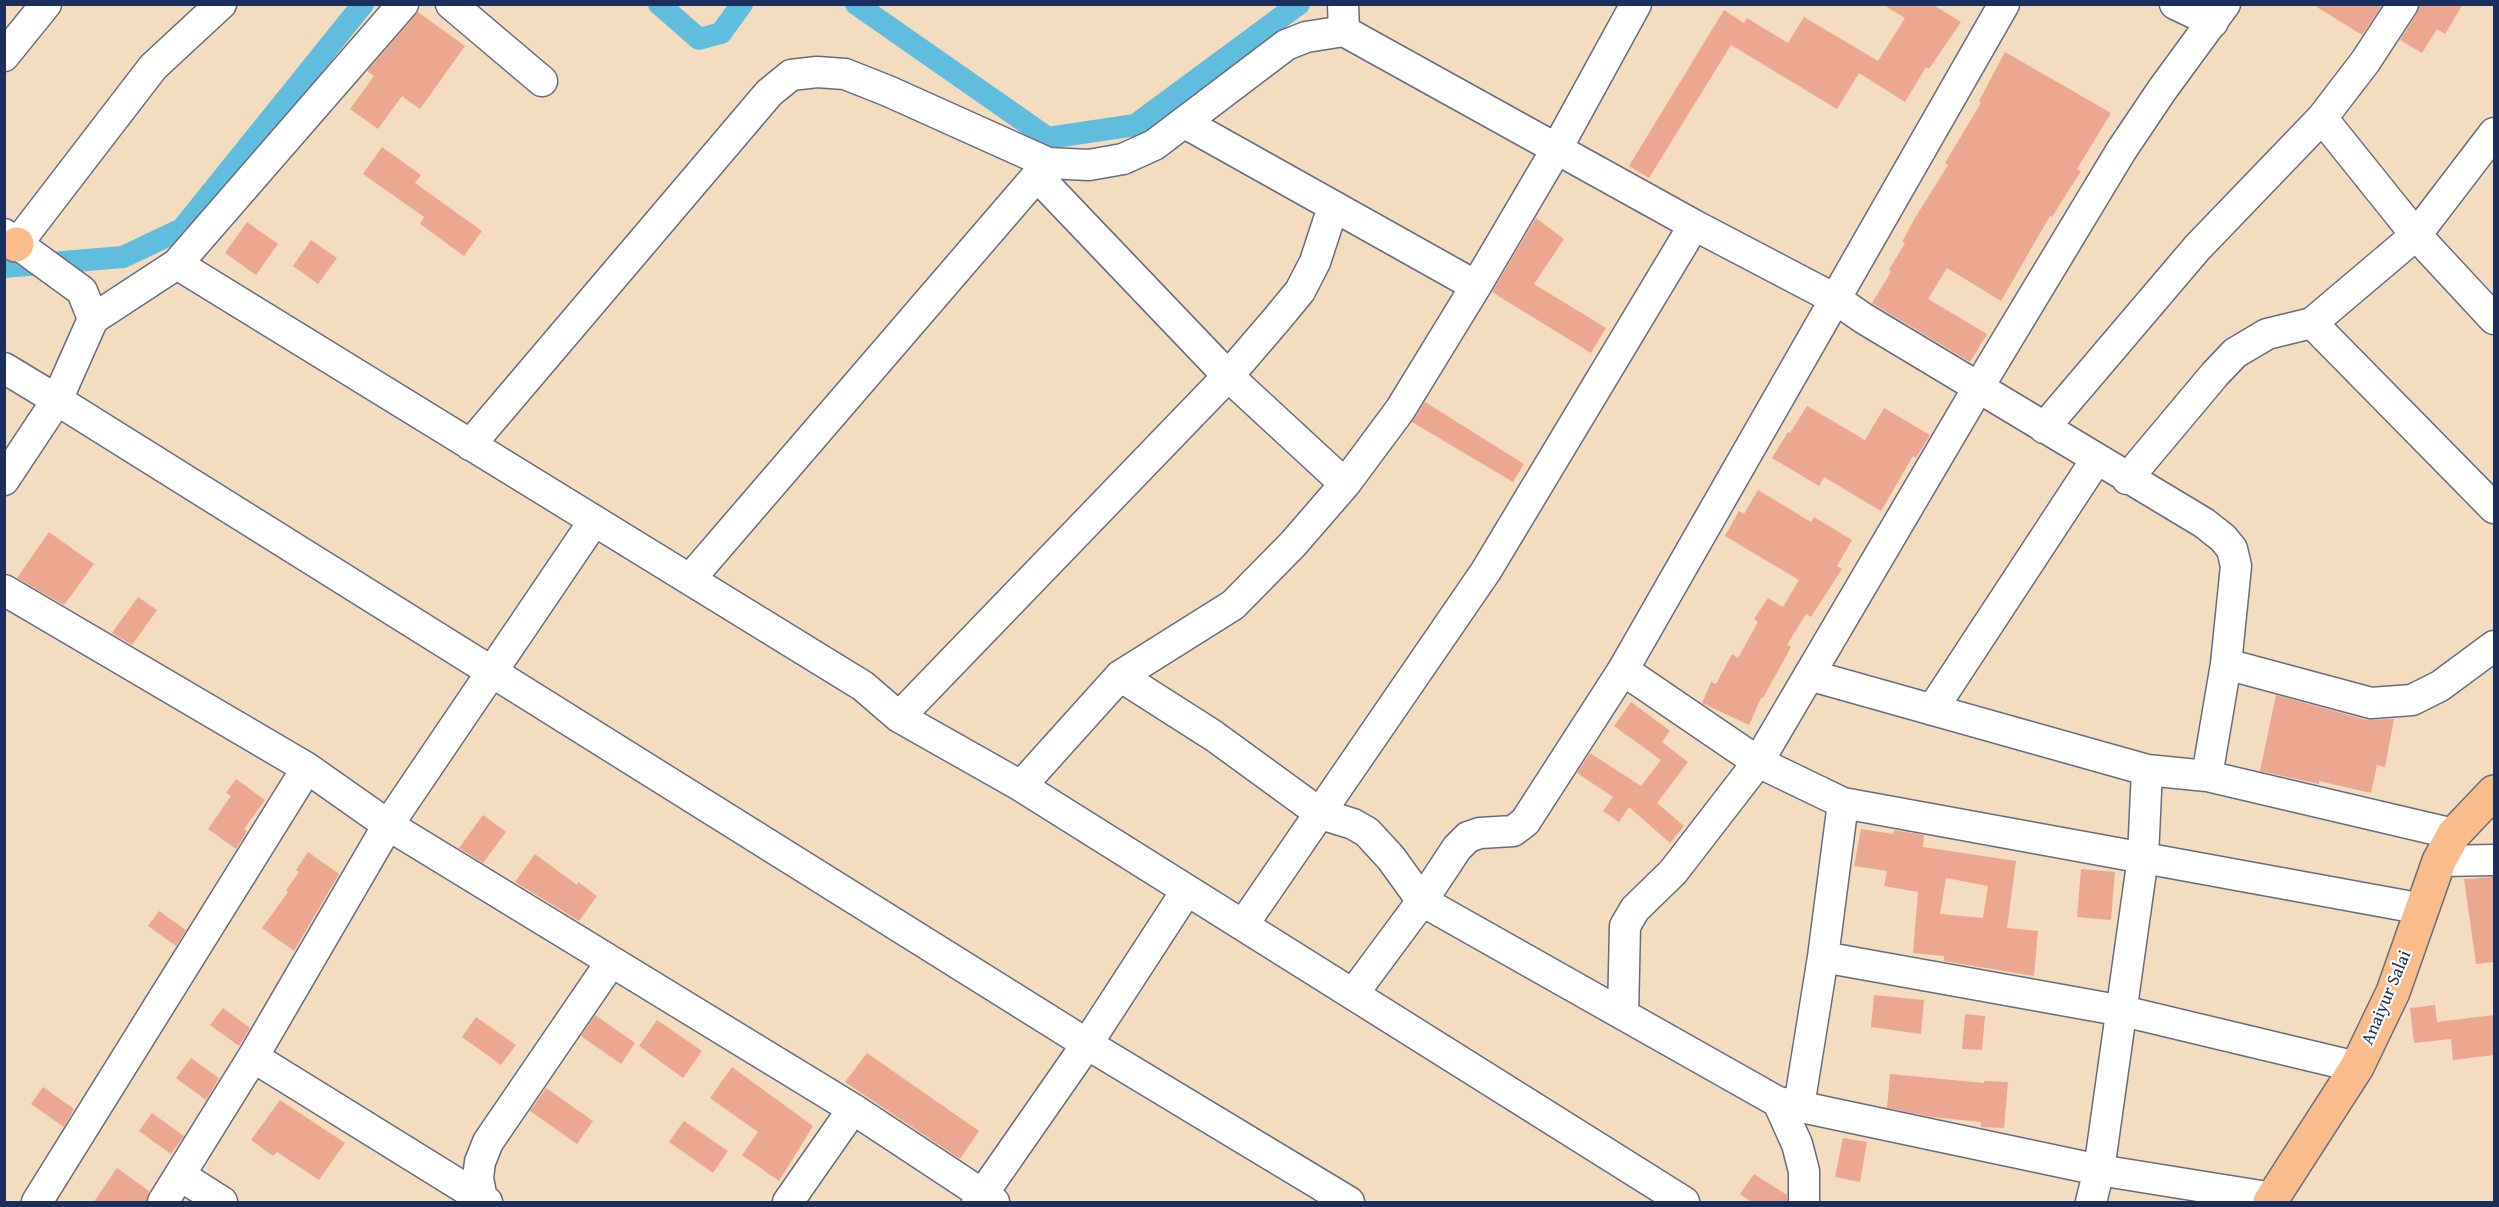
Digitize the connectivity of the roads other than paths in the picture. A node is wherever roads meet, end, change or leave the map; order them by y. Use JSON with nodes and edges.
{"nodes":[{"id":1,"x":46,"y":4,"type":"edge"},
{"id":2,"x":221,"y":4,"type":"edge"},
{"id":3,"x":403,"y":4,"type":"edge"},
{"id":4,"x":451,"y":4,"type":"edge"},
{"id":5,"x":1636,"y":4,"type":"edge"},
{"id":6,"x":2004,"y":4,"type":"edge"},
{"id":7,"x":2175,"y":4,"type":"edge"},
{"id":8,"x":2403,"y":4,"type":"edge"},
{"id":9,"x":2219,"y":13,"type":"edge"},
{"id":10,"x":1344,"y":19,"type":"edge"},
{"id":11,"x":4,"y":56,"type":"edge"},
{"id":12,"x":542,"y":81,"type":"dead end"},
{"id":13,"x":2322,"y":118,"type":"junction"},
{"id":14,"x":1185,"y":123,"type":"junction"},
{"id":15,"x":2492,"y":143,"type":"edge"},
{"id":16,"x":1556,"y":150,"type":"junction"},
{"id":17,"x":1042,"y":169,"type":"junction"},
{"id":18,"x":1334,"y":207,"type":"junction"},
{"id":19,"x":1694,"y":225,"type":"junction"},
{"id":20,"x":2416,"y":235,"type":"junction"},
{"id":21,"x":12,"y":246,"type":"edge"},
{"id":22,"x":177,"y":264,"type":"junction"},
{"id":23,"x":1476,"y":286,"type":"junction"},
{"id":24,"x":1837,"y":300,"type":"junction"},
{"id":25,"x":93,"y":319,"type":"junction"},
{"id":26,"x":2494,"y":319,"type":"edge"},
{"id":27,"x":2312,"y":323,"type":"junction"},
{"id":28,"x":4,"y":368,"type":"edge"},
{"id":29,"x":1228,"y":376,"type":"junction"},
{"id":30,"x":1978,"y":388,"type":"junction"},
{"id":31,"x":57,"y":400,"type":"junction"},
{"id":32,"x":2044,"y":428,"type":"junction"},
{"id":33,"x":470,"y":445,"type":"junction"},
{"id":34,"x":2096,"y":460,"type":"junction"},
{"id":35,"x":2127,"y":479,"type":"junction"},
{"id":36,"x":4,"y":480,"type":"edge"},
{"id":37,"x":1345,"y":484,"type":"junction"},
{"id":38,"x":2494,"y":508,"type":"edge"},
{"id":39,"x":594,"y":521,"type":"junction"},
{"id":40,"x":690,"y":579,"type":"junction"},
{"id":41,"x":4,"y":590,"type":"edge"},
{"id":42,"x":2494,"y":646,"type":"edge"},
{"id":43,"x":2226,"y":664,"type":"junction"},
{"id":44,"x":1623,"y":670,"type":"junction"},
{"id":45,"x":492,"y":673,"type":"junction"},
{"id":46,"x":1809,"y":675,"type":"junction"},
{"id":47,"x":1120,"y":676,"type":"junction"},
{"id":48,"x":1932,"y":710,"type":"junction"},
{"id":49,"x":899,"y":717,"type":"junction"},
{"id":50,"x":1758,"y":762,"type":"junction"},
{"id":51,"x":307,"y":768,"type":"junction"},
{"id":52,"x":2147,"y":770,"type":"junction"},
{"id":53,"x":2207,"y":776,"type":"junction"},
{"id":54,"x":1022,"y":786,"type":"junction"},
{"id":55,"x":2494,"y":792,"type":"edge"},
{"id":56,"x":1843,"y":803,"type":"junction"},
{"id":57,"x":1321,"y":814,"type":"junction"},
{"id":58,"x":388,"y":825,"type":"junction"},
{"id":59,"x":2446,"y":848,"type":"junction"},
{"id":60,"x":2144,"y":857,"type":"junction"},
{"id":61,"x":2494,"y":860,"type":"edge"},
{"id":62,"x":1187,"y":890,"type":"junction"},
{"id":63,"x":1422,"y":901,"type":"junction"},
{"id":64,"x":2423,"y":909,"type":"junction"},
{"id":65,"x":1243,"y":926,"type":"junction"},
{"id":66,"x":1823,"y":957,"type":"junction"},
{"id":67,"x":611,"y":962,"type":"junction"},
{"id":68,"x":1353,"y":994,"type":"junction"},
{"id":69,"x":2122,"y":1011,"type":"junction"},
{"id":70,"x":1623,"y":1014,"type":"junction"},
{"id":71,"x":1087,"y":1044,"type":"junction"},
{"id":72,"x":253,"y":1057,"type":"junction"},
{"id":73,"x":2357,"y":1068,"type":"junction"},
{"id":74,"x":1788,"y":1104,"type":"junction"},
{"id":75,"x":853,"y":1110,"type":"junction"},
{"id":76,"x":2099,"y":1170,"type":"junction"},
{"id":77,"x":181,"y":1176,"type":"junction"},
{"id":78,"x":984,"y":1200,"type":"edge"},
{"id":79,"x":2271,"y":1200,"type":"edge"},
{"id":80,"x":483,"y":1201,"type":"edge"},
{"id":81,"x":37,"y":1203,"type":"edge"},
{"id":82,"x":163,"y":1203,"type":"edge"},
{"id":83,"x":222,"y":1203,"type":"edge"},
{"id":84,"x":788,"y":1203,"type":"edge"},
{"id":85,"x":1349,"y":1203,"type":"edge"},
{"id":86,"x":1684,"y":1203,"type":"edge"},
{"id":87,"x":1804,"y":1203,"type":"edge"},
{"id":88,"x":2091,"y":1203,"type":"edge"}],
"edges":[{"from":1,"to":11,"type":"street"},
{"from":2,"to":21,"type":"street"},
{"from":3,"to":22,"type":"street"},
{"from":4,"to":12,"type":"street"},
{"from":5,"to":16,"type":"street"},
{"from":6,"to":24,"type":"street"},
{"from":7,"to":9,"type":"street"},
{"from":8,"to":13,"type":"street"},
{"from":9,"to":30,"type":"street"},
{"from":10,"to":14,"type":"street"},
{"from":10,"to":16,"type":"street"},
{"from":13,"to":20,"type":"street"},
{"from":13,"to":32,"type":"street"},
{"from":14,"to":17,"type":"street"},
{"from":14,"to":18,"type":"street"},
{"from":15,"to":20,"type":"street"},
{"from":16,"to":19,"type":"street"},
{"from":16,"to":23,"type":"street"},
{"from":17,"to":29,"type":"street"},
{"from":17,"to":33,"type":"street"},
{"from":17,"to":40,"type":"street"},
{"from":18,"to":23,"type":"street"},
{"from":18,"to":29,"type":"street"},
{"from":19,"to":24,"type":"street"},
{"from":19,"to":57,"type":"street"},
{"from":20,"to":26,"type":"street"},
{"from":20,"to":27,"type":"street"},
{"from":21,"to":25,"type":"street"},
{"from":22,"to":25,"type":"street"},
{"from":22,"to":33,"type":"street"},
{"from":23,"to":37,"type":"street"},
{"from":24,"to":30,"type":"street"},
{"from":24,"to":44,"type":"street"},
{"from":25,"to":31,"type":"street"},
{"from":27,"to":35,"type":"street"},
{"from":27,"to":38,"type":"street"},
{"from":28,"to":31,"type":"street"},
{"from":29,"to":37,"type":"street"},
{"from":29,"to":49,"type":"street"},
{"from":30,"to":32,"type":"street"},
{"from":30,"to":46,"type":"street"},
{"from":31,"to":36,"type":"street"},
{"from":31,"to":45,"type":"street"},
{"from":32,"to":34,"type":"street"},
{"from":33,"to":39,"type":"street"},
{"from":34,"to":35,"type":"street"},
{"from":34,"to":48,"type":"street"},
{"from":35,"to":43,"type":"street"},
{"from":37,"to":47,"type":"street"},
{"from":39,"to":40,"type":"street"},
{"from":39,"to":45,"type":"street"},
{"from":40,"to":49,"type":"street"},
{"from":41,"to":51,"type":"street"},
{"from":42,"to":43,"type":"street"},
{"from":43,"to":53,"type":"street"},
{"from":44,"to":50,"type":"street"},
{"from":44,"to":63,"type":"street"},
{"from":45,"to":58,"type":"street"},
{"from":45,"to":71,"type":"street"},
{"from":46,"to":48,"type":"street"},
{"from":46,"to":50,"type":"street"},
{"from":47,"to":54,"type":"street"},
{"from":47,"to":57,"type":"street"},
{"from":48,"to":52,"type":"street"},
{"from":49,"to":54,"type":"street"},
{"from":50,"to":56,"type":"street"},
{"from":50,"to":70,"type":"street"},
{"from":51,"to":58,"type":"street"},
{"from":51,"to":81,"type":"street"},
{"from":52,"to":53,"type":"street"},
{"from":52,"to":60,"type":"street"},
{"from":53,"to":59,"type":"street"},
{"from":54,"to":62,"type":"street"},
{"from":55,"to":59,"type":"main road","name":"Anaiyur Salai"},
{"from":56,"to":60,"type":"street"},
{"from":56,"to":66,"type":"street"},
{"from":57,"to":63,"type":"street"},
{"from":57,"to":65,"type":"street"},
{"from":58,"to":67,"type":"street"},
{"from":58,"to":72,"type":"street"},
{"from":59,"to":61,"type":"street"},
{"from":59,"to":64,"type":"main road","name":"Anaiyur Salai"},
{"from":60,"to":64,"type":"street"},
{"from":60,"to":69,"type":"street"},
{"from":62,"to":65,"type":"street"},
{"from":62,"to":71,"type":"street"},
{"from":63,"to":68,"type":"street"},
{"from":63,"to":70,"type":"street"},
{"from":64,"to":73,"type":"main road","name":"Anaiyur Salai"},
{"from":65,"to":68,"type":"street"},
{"from":66,"to":69,"type":"street"},
{"from":66,"to":74,"type":"street"},
{"from":67,"to":75,"type":"street"},
{"from":67,"to":80,"type":"street"},
{"from":68,"to":86,"type":"street"},
{"from":69,"to":73,"type":"street"},
{"from":69,"to":76,"type":"street"},
{"from":70,"to":74,"type":"street"},
{"from":71,"to":78,"type":"street"},
{"from":71,"to":85,"type":"street"},
{"from":72,"to":77,"type":"street"},
{"from":72,"to":80,"type":"street"},
{"from":73,"to":79,"type":"main road","name":"Anaiyur Salai"},
{"from":74,"to":76,"type":"street"},
{"from":74,"to":87,"type":"street"},
{"from":75,"to":78,"type":"street"},
{"from":75,"to":84,"type":"street"},
{"from":76,"to":79,"type":"street"},
{"from":76,"to":88,"type":"street"},
{"from":77,"to":82,"type":"street"},
{"from":77,"to":83,"type":"street"}]}
